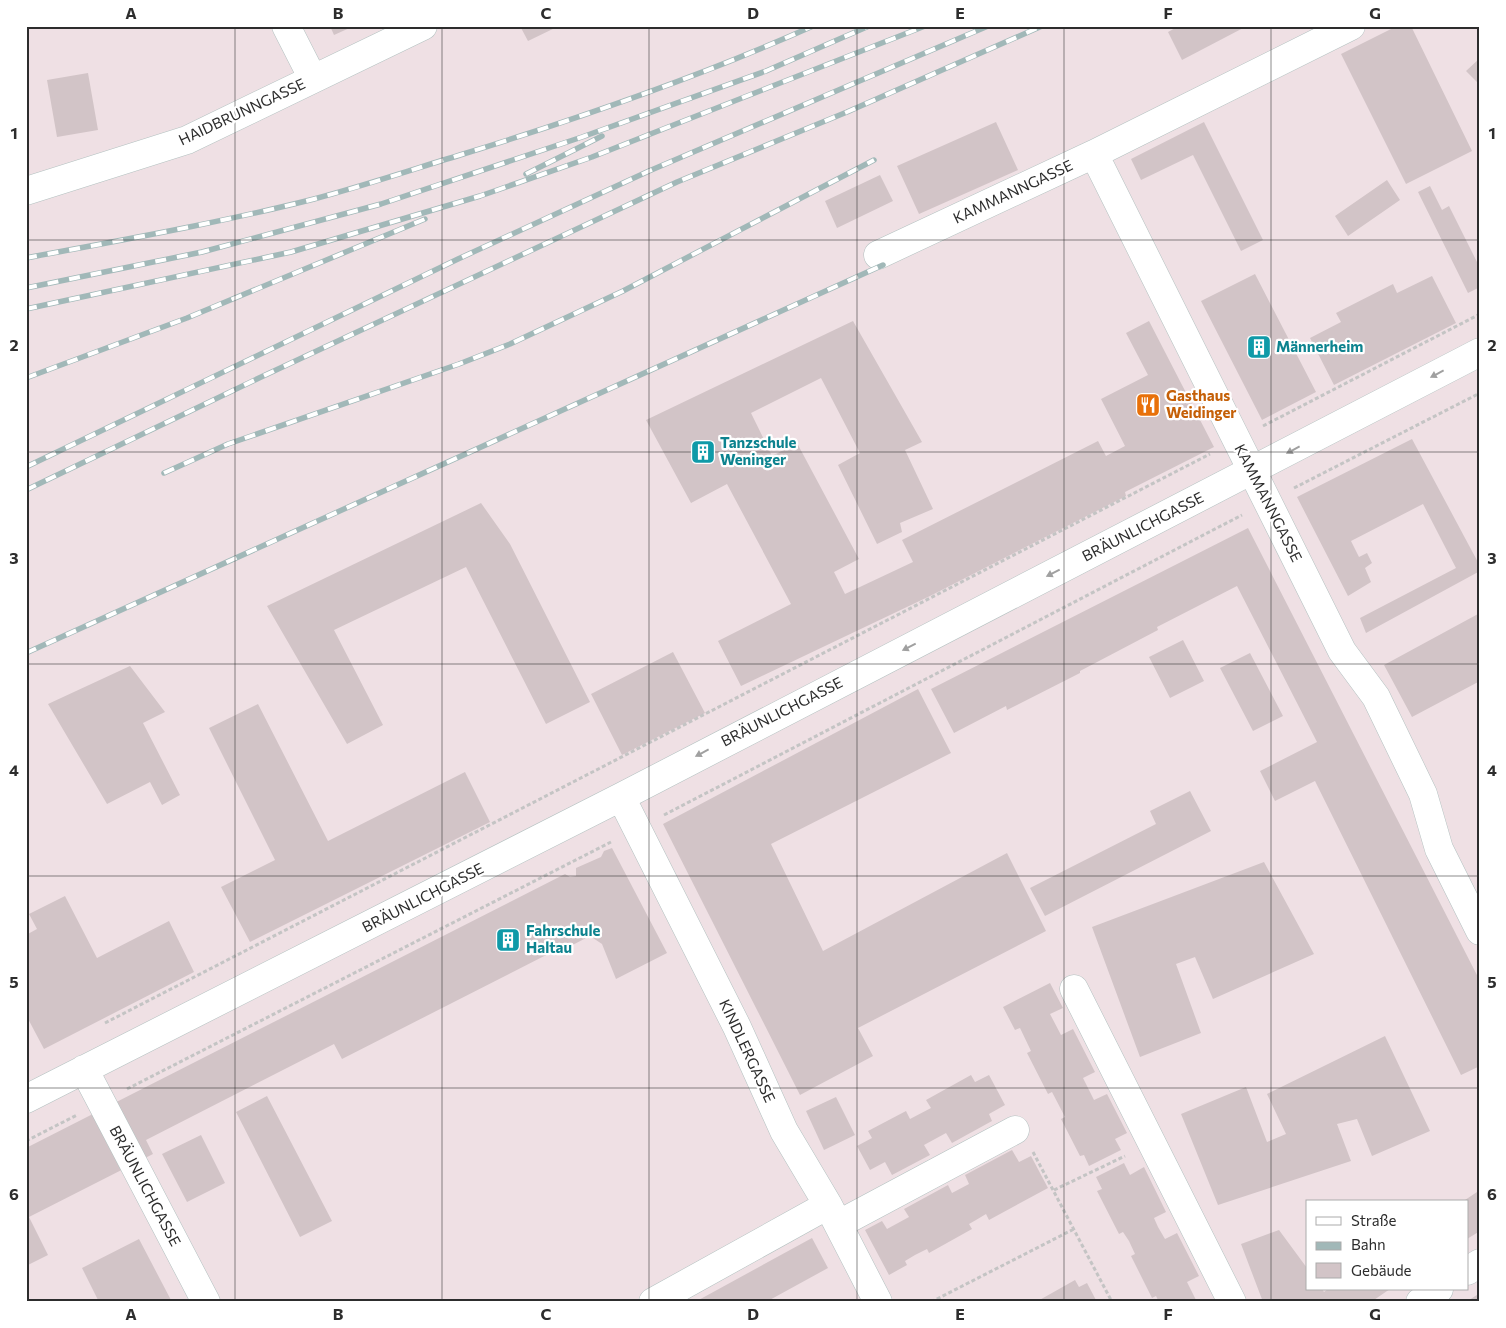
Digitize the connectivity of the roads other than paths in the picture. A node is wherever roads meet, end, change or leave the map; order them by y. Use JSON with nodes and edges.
{"nodes":[{"id":1,"x":286,"y":26,"type":"edge"},
{"id":2,"x":423,"y":26,"type":"edge"},
{"id":3,"x":1351,"y":26,"type":"edge"},
{"id":4,"x":313,"y":79,"type":"junction"},
{"id":5,"x":1094,"y":154,"type":"junction"},
{"id":6,"x":26,"y":191,"type":"edge"},
{"id":7,"x":878,"y":255,"type":"dead end"},
{"id":8,"x":1480,"y":352,"type":"edge"},
{"id":9,"x":1252,"y":471,"type":"junction"},
{"id":10,"x":621,"y":797,"type":"junction"},
{"id":11,"x":1480,"y":931,"type":"edge"},
{"id":12,"x":1074,"y":989,"type":"dead end"},
{"id":13,"x":84,"y":1070,"type":"junction"},
{"id":14,"x":26,"y":1099,"type":"edge"},
{"id":15,"x":1015,"y":1130,"type":"road end"},
{"id":16,"x":834,"y":1214,"type":"junction"},
{"id":17,"x":1480,"y":1263,"type":"edge"},
{"id":18,"x":1468,"y":1270,"type":"edge"},
{"id":19,"x":1438,"y":1290,"type":"edge"},
{"id":20,"x":206,"y":1302,"type":"edge"},
{"id":21,"x":653,"y":1302,"type":"edge"},
{"id":22,"x":878,"y":1302,"type":"edge"},
{"id":23,"x":1232,"y":1302,"type":"edge"},
{"id":24,"x":1420,"y":1302,"type":"edge"}],
"edges":[{"from":1,"to":4,"type":"street"},
{"from":2,"to":4,"type":"street","name":"HAIDBRUNNGASSE"},
{"from":3,"to":5,"type":"street"},
{"from":4,"to":6,"type":"street","name":"HAIDBRUNNGASSE"},
{"from":5,"to":7,"type":"street","name":"KAMMANNGASSE"},
{"from":5,"to":9,"type":"street","name":"KAMMANNGASSE"},
{"from":8,"to":9,"type":"street","name":"BRÄUNLICHGASSE","one_way":true},
{"from":9,"to":10,"type":"street","name":"BRÄUNLICHGASSE","one_way":true},
{"from":9,"to":11,"type":"street","name":"KAMMANNGASSE"},
{"from":10,"to":13,"type":"street","name":"BRÄUNLICHGASSE"},
{"from":10,"to":16,"type":"street","name":"KINDLERGASSE"},
{"from":12,"to":23,"type":"street"},
{"from":13,"to":14,"type":"street","name":"BRÄUNLICHGASSE"},
{"from":13,"to":20,"type":"street","name":"BRÄUNLICHGASSE"},
{"from":15,"to":16,"type":"street"},
{"from":16,"to":21,"type":"street"},
{"from":16,"to":22,"type":"street","name":"KINDLERGASSE"},
{"from":17,"to":18,"type":"street"},
{"from":19,"to":24,"type":"street"}]}
